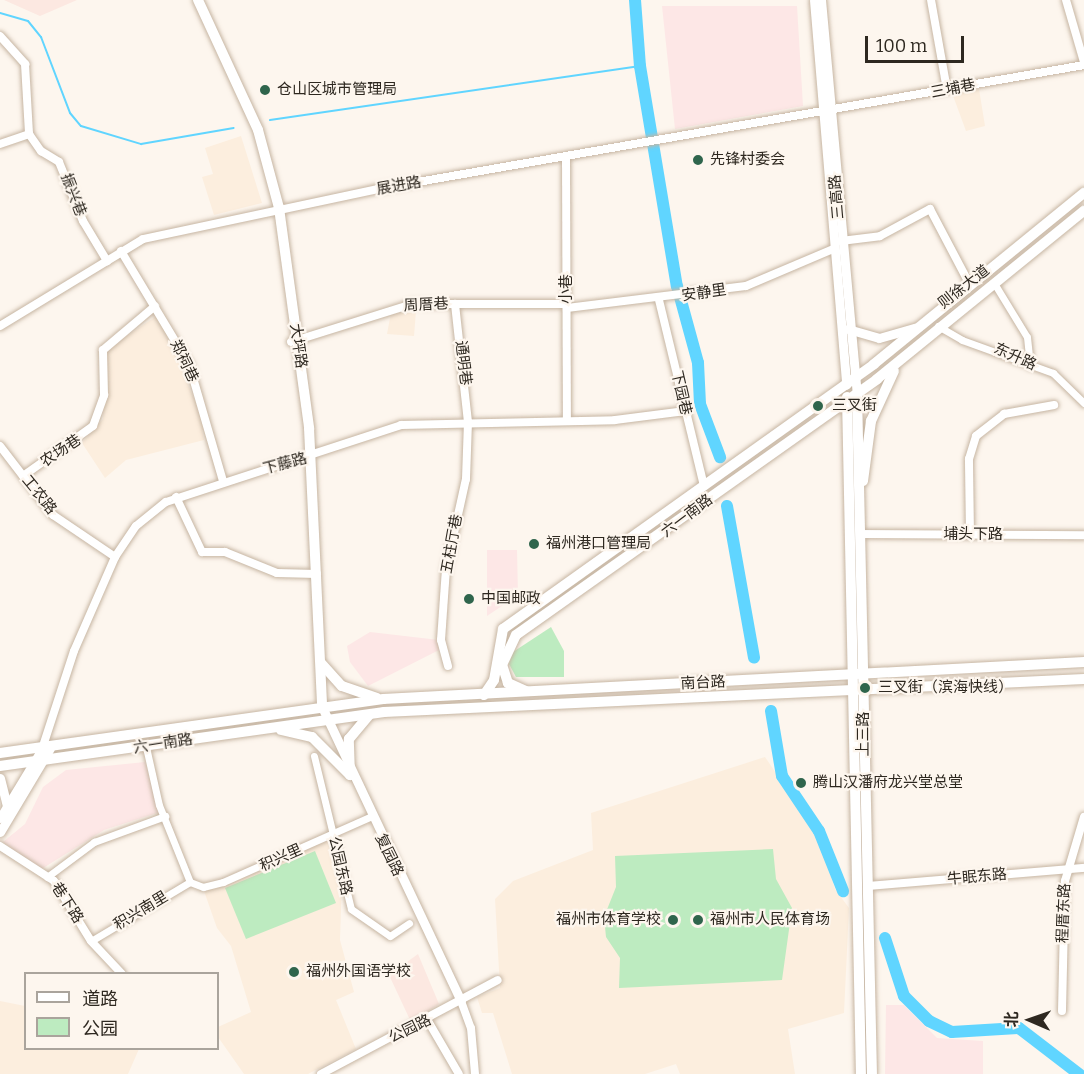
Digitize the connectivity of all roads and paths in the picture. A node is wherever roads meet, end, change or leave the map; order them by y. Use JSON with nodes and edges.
{"nodes":[{"id":1,"x":192,"y":0,"type":"edge"},
{"id":2,"x":198,"y":0,"type":"edge"},
{"id":3,"x":814,"y":0,"type":"edge"},
{"id":4,"x":821,"y":0,"type":"edge"},
{"id":5,"x":931,"y":0,"type":"edge"},
{"id":6,"x":1066,"y":0,"type":"edge"},
{"id":7,"x":0,"y":36,"type":"edge"},
{"id":8,"x":1084,"y":64,"type":"edge"},
{"id":9,"x":947,"y":90,"type":"junction"},
{"id":10,"x":247,"y":113,"type":"junction"},
{"id":11,"x":827,"y":114,"type":"junction"},
{"id":12,"x":29,"y":134,"type":"junction"},
{"id":13,"x":0,"y":144,"type":"edge"},
{"id":14,"x":566,"y":158,"type":"junction"},
{"id":15,"x":1084,"y":193,"type":"edge"},
{"id":16,"x":276,"y":208,"type":"junction"},
{"id":17,"x":1084,"y":211,"type":"edge"},
{"id":18,"x":841,"y":241,"type":"junction"},
{"id":19,"x":833,"y":249,"type":"junction"},
{"id":20,"x":121,"y":251,"type":"junction"},
{"id":21,"x":107,"y":261,"type":"junction"},
{"id":22,"x":969,"y":283,"type":"junction"},
{"id":23,"x":994,"y":283,"type":"junction"},
{"id":24,"x":664,"y":299,"type":"junction"},
{"id":25,"x":455,"y":304,"type":"junction"},
{"id":26,"x":155,"y":306,"type":"junction"},
{"id":27,"x":567,"y":306,"type":"junction"},
{"id":28,"x":938,"y":325,"type":"junction"},
{"id":29,"x":0,"y":326,"type":"edge"},
{"id":30,"x":915,"y":328,"type":"junction"},
{"id":31,"x":848,"y":329,"type":"junction"},
{"id":32,"x":294,"y":341,"type":"junction"},
{"id":33,"x":919,"y":342,"type":"junction"},
{"id":34,"x":1030,"y":366,"type":"junction"},
{"id":35,"x":855,"y":377,"type":"junction"},
{"id":36,"x":846,"y":385,"type":"junction"},
{"id":37,"x":852,"y":397,"type":"junction"},
{"id":38,"x":1084,"y":403,"type":"edge"},
{"id":39,"x":1054,"y":405,"type":"dead end"},
{"id":40,"x":685,"y":411,"type":"junction"},
{"id":41,"x":567,"y":419,"type":"junction"},
{"id":42,"x":468,"y":422,"type":"junction"},
{"id":43,"x":0,"y":446,"type":"edge"},
{"id":44,"x":308,"y":459,"type":"junction"},
{"id":45,"x":23,"y":476,"type":"junction"},
{"id":46,"x":223,"y":481,"type":"junction"},
{"id":47,"x":704,"y":486,"type":"junction"},
{"id":48,"x":860,"y":493,"type":"junction"},
{"id":49,"x":177,"y":497,"type":"junction"},
{"id":50,"x":862,"y":534,"type":"junction"},
{"id":51,"x":970,"y":535,"type":"junction"},
{"id":52,"x":1084,"y":535,"type":"edge"},
{"id":53,"x":115,"y":557,"type":"junction"},
{"id":54,"x":317,"y":574,"type":"junction"},
{"id":55,"x":1084,"y":662,"type":"edge"},
{"id":56,"x":321,"y":663,"type":"junction"},
{"id":57,"x":448,"y":666,"type":"dead end"},
{"id":58,"x":864,"y":672,"type":"junction"},
{"id":59,"x":851,"y":673,"type":"junction"},
{"id":60,"x":1084,"y":678,"type":"edge"},
{"id":61,"x":851,"y":688,"type":"junction"},
{"id":62,"x":864,"y":688,"type":"junction"},
{"id":63,"x":534,"y":693,"type":"junction"},
{"id":64,"x":484,"y":695,"type":"junction"},
{"id":65,"x":383,"y":699,"type":"junction"},
{"id":66,"x":323,"y":713,"type":"junction"},
{"id":67,"x":374,"y":713,"type":"junction"},
{"id":68,"x":266,"y":728,"type":"junction"},
{"id":69,"x":146,"y":747,"type":"junction"},
{"id":70,"x":0,"y":753,"type":"edge"},
{"id":71,"x":42,"y":755,"type":"junction"},
{"id":72,"x":314,"y":756,"type":"dead end"},
{"id":73,"x":0,"y":766,"type":"edge"},
{"id":74,"x":350,"y":775,"type":"junction"},
{"id":75,"x":0,"y":778,"type":"edge"},
{"id":76,"x":7,"y":808,"type":"junction"},
{"id":77,"x":165,"y":816,"type":"junction"},
{"id":78,"x":370,"y":817,"type":"junction"},
{"id":79,"x":1084,"y":817,"type":"edge"},
{"id":80,"x":0,"y":818,"type":"edge"},
{"id":81,"x":0,"y":832,"type":"edge"},
{"id":82,"x":333,"y":835,"type":"junction"},
{"id":83,"x":0,"y":846,"type":"edge"},
{"id":84,"x":1084,"y":868,"type":"edge"},
{"id":85,"x":1067,"y":869,"type":"junction"},
{"id":86,"x":47,"y":877,"type":"junction"},
{"id":87,"x":190,"y":882,"type":"junction"},
{"id":88,"x":869,"y":886,"type":"junction"},
{"id":89,"x":409,"y":923,"type":"dead end"},
{"id":90,"x":91,"y":941,"type":"junction"},
{"id":91,"x":120,"y":972,"type":"edge"},
{"id":92,"x":498,"y":980,"type":"dead end"},
{"id":93,"x":461,"y":1001,"type":"junction"},
{"id":94,"x":1062,"y":1011,"type":"dead end"},
{"id":95,"x":428,"y":1021,"type":"junction"},
{"id":96,"x":321,"y":1074,"type":"edge"},
{"id":97,"x":459,"y":1074,"type":"edge"},
{"id":98,"x":475,"y":1074,"type":"edge"},
{"id":99,"x":861,"y":1074,"type":"edge"},
{"id":100,"x":872,"y":1074,"type":"edge"}],
"edges":[{"from":1,"to":10,"type":"main road"},
{"from":2,"to":10,"type":"main road"},
{"from":3,"to":11,"type":"main road","name":"三高路"},
{"from":4,"to":11,"type":"main road","name":"三高路"},
{"from":5,"to":9,"type":"street"},
{"from":6,"to":8,"type":"street"},
{"from":7,"to":12,"type":"street"},
{"from":8,"to":9,"type":"street","name":"三埔巷"},
{"from":9,"to":11,"type":"street","name":"三埔巷"},
{"from":10,"to":16,"type":"main road"},
{"from":11,"to":14,"type":"street","name":"展进路"},
{"from":11,"to":18,"type":"main road","name":"三高路"},
{"from":11,"to":19,"type":"main road","name":"三高路"},
{"from":12,"to":13,"type":"street"},
{"from":12,"to":21,"type":"street","name":"振兴巷"},
{"from":14,"to":16,"type":"street","name":"展进路"},
{"from":14,"to":27,"type":"street","name":"小巷"},
{"from":15,"to":22,"type":"main road","name":"则徐大道"},
{"from":16,"to":20,"type":"street","name":"展进路"},
{"from":16,"to":32,"type":"main road"},
{"from":17,"to":23,"type":"main road","name":"则徐大道"},
{"from":18,"to":22,"type":"street"},
{"from":18,"to":31,"type":"main road","name":"三高路"},
{"from":19,"to":24,"type":"street","name":"安静里"},
{"from":19,"to":36,"type":"main road","name":"三高路"},
{"from":20,"to":21,"type":"street","name":"展进路"},
{"from":20,"to":26,"type":"street","name":"郑祠巷"},
{"from":21,"to":29,"type":"street","name":"展进路"},
{"from":22,"to":30,"type":"main road","name":"则徐大道"},
{"from":23,"to":28,"type":"main road","name":"则徐大道"},
{"from":23,"to":34,"type":"street"},
{"from":24,"to":27,"type":"street","name":"安静里"},
{"from":24,"to":40,"type":"street","name":"下园巷"},
{"from":25,"to":27,"type":"street","name":"周厝巷"},
{"from":25,"to":32,"type":"street","name":"周厝巷"},
{"from":25,"to":42,"type":"street","name":"通明巷"},
{"from":26,"to":45,"type":"street","name":"农场巷"},
{"from":26,"to":46,"type":"street","name":"郑祠巷"},
{"from":27,"to":41,"type":"street","name":"小巷"},
{"from":28,"to":33,"type":"main road","name":"则徐大道"},
{"from":28,"to":34,"type":"street","name":"东升路"},
{"from":30,"to":31,"type":"main road"},
{"from":30,"to":35,"type":"main road","name":"则徐大道"},
{"from":31,"to":35,"type":"main road","name":"三高路"},
{"from":32,"to":44,"type":"main road"},
{"from":33,"to":37,"type":"main road","name":"则徐大道"},
{"from":33,"to":48,"type":"main road"},
{"from":34,"to":38,"type":"street","name":"东升路"},
{"from":35,"to":36,"type":"main road","name":"则徐大道"},
{"from":35,"to":37,"type":"main road","name":"三高路"},
{"from":36,"to":37,"type":"main road"},
{"from":36,"to":47,"type":"main road","name":"六一南路"},
{"from":37,"to":48,"type":"main road","name":"上三路"},
{"from":37,"to":59,"type":"main road","name":"上三路"},
{"from":37,"to":63,"type":"main road","name":"六一南路"},
{"from":39,"to":51,"type":"street"},
{"from":40,"to":41,"type":"street","name":"下藤路"},
{"from":40,"to":47,"type":"street","name":"下园巷"},
{"from":41,"to":42,"type":"street","name":"下藤路"},
{"from":42,"to":44,"type":"street","name":"下藤路"},
{"from":42,"to":57,"type":"street","name":"五柱厅巷"},
{"from":43,"to":45,"type":"street","name":"工农路"},
{"from":44,"to":46,"type":"street","name":"下藤路"},
{"from":44,"to":54,"type":"main road"},
{"from":45,"to":53,"type":"street","name":"工农路"},
{"from":46,"to":49,"type":"street","name":"下藤路"},
{"from":47,"to":64,"type":"main road","name":"六一南路"},
{"from":48,"to":50,"type":"main road","name":"上三路"},
{"from":49,"to":53,"type":"street","name":"下藤路"},
{"from":49,"to":54,"type":"street"},
{"from":50,"to":51,"type":"street","name":"埔头下路"},
{"from":50,"to":58,"type":"main road","name":"上三路"},
{"from":51,"to":52,"type":"street","name":"埔头下路"},
{"from":53,"to":71,"type":"street","name":"下藤路"},
{"from":54,"to":56,"type":"main road"},
{"from":55,"to":58,"type":"main road","name":"南台路"},
{"from":56,"to":65,"type":"main road"},
{"from":56,"to":66,"type":"main road"},
{"from":58,"to":59,"type":"main road","name":"南台路"},
{"from":58,"to":62,"type":"main road","name":"上三路"},
{"from":59,"to":61,"type":"main road","name":"上三路"},
{"from":59,"to":63,"type":"main road","name":"南台路"},
{"from":60,"to":62,"type":"main road","name":"南台路"},
{"from":61,"to":62,"type":"main road","name":"南台路"},
{"from":61,"to":67,"type":"main road","name":"南台路"},
{"from":61,"to":99,"type":"main road","name":"上三路"},
{"from":62,"to":88,"type":"main road","name":"上三路"},
{"from":63,"to":64,"type":"main road","name":"南台路"},
{"from":64,"to":65,"type":"main road","name":"南台路"},
{"from":65,"to":66,"type":"main road","name":"南台路"},
{"from":66,"to":67,"type":"main road","name":"南台路"},
{"from":66,"to":68,"type":"main road","name":"六一南路"},
{"from":66,"to":71,"type":"main road","name":"六一南路"},
{"from":66,"to":74,"type":"main road","name":"复园路"},
{"from":67,"to":74,"type":"main road"},
{"from":68,"to":69,"type":"main road","name":"六一南路"},
{"from":68,"to":74,"type":"main road"},
{"from":69,"to":71,"type":"main road","name":"六一南路"},
{"from":69,"to":77,"type":"street"},
{"from":70,"to":71,"type":"main road","name":"六一南路"},
{"from":71,"to":73,"type":"main road","name":"六一南路"},
{"from":71,"to":76,"type":"main road"},
{"from":71,"to":81,"type":"main road"},
{"from":72,"to":82,"type":"street","name":"公园东路"},
{"from":74,"to":78,"type":"main road","name":"复园路"},
{"from":75,"to":76,"type":"main road"},
{"from":76,"to":80,"type":"main road"},
{"from":77,"to":86,"type":"street"},
{"from":77,"to":87,"type":"street"},
{"from":78,"to":82,"type":"street","name":"积兴里"},
{"from":78,"to":93,"type":"main road","name":"复园路"},
{"from":79,"to":85,"type":"street","name":"程厝东路"},
{"from":82,"to":87,"type":"street","name":"积兴里"},
{"from":82,"to":89,"type":"street","name":"公园东路"},
{"from":83,"to":86,"type":"street","name":"巷下路"},
{"from":84,"to":85,"type":"street","name":"牛眠东路"},
{"from":85,"to":88,"type":"street","name":"牛眠东路"},
{"from":85,"to":94,"type":"street","name":"程厝东路"},
{"from":86,"to":90,"type":"street","name":"巷下路"},
{"from":87,"to":90,"type":"street","name":"积兴南里"},
{"from":88,"to":100,"type":"main road","name":"上三路"},
{"from":90,"to":91,"type":"street","name":"巷下路"},
{"from":92,"to":93,"type":"street","name":"公园路"},
{"from":93,"to":95,"type":"street","name":"公园路"},
{"from":93,"to":98,"type":"street"},
{"from":95,"to":96,"type":"street","name":"公园路"},
{"from":95,"to":97,"type":"street"}]}
